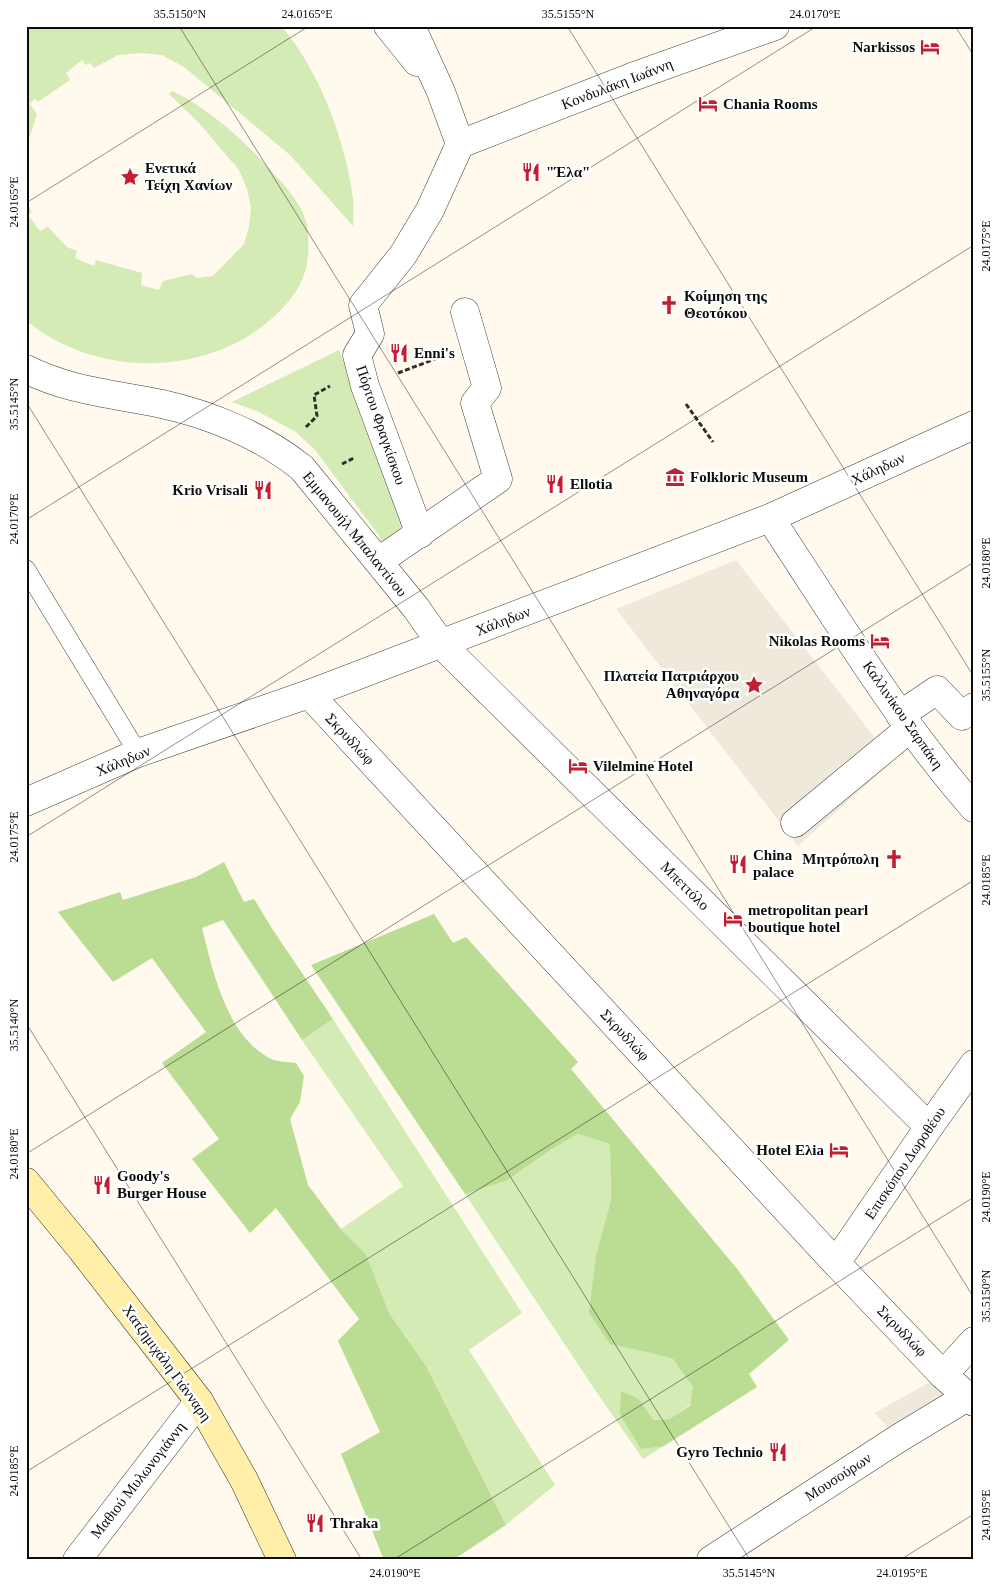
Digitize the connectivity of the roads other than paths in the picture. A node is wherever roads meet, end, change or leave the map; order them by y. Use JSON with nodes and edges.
{"nodes":[{"id":1,"x":388,"y":26,"type":"edge"},
{"id":2,"x":411,"y":26,"type":"edge"},
{"id":3,"x":775,"y":26,"type":"edge"},
{"id":4,"x":441,"y":92,"type":"junction"},
{"id":5,"x":460,"y":144,"type":"junction"},
{"id":6,"x":464,"y":312,"type":"dead end"},
{"id":7,"x":26,"y":369,"type":"edge"},
{"id":8,"x":974,"y":425,"type":"edge"},
{"id":9,"x":770,"y":518,"type":"junction"},
{"id":10,"x":420,"y":534,"type":"junction"},
{"id":11,"x":379,"y":561,"type":"junction"},
{"id":12,"x":26,"y":569,"type":"edge"},
{"id":13,"x":442,"y":645,"type":"junction"},
{"id":14,"x":309,"y":694,"type":"junction"},
{"id":15,"x":974,"y":707,"type":"edge"},
{"id":16,"x":905,"y":722,"type":"junction"},
{"id":17,"x":138,"y":753,"type":"junction"},
{"id":18,"x":26,"y":802,"type":"edge"},
{"id":19,"x":974,"y":808,"type":"edge"},
{"id":20,"x":795,"y":823,"type":"dead end"},
{"id":21,"x":974,"y":1064,"type":"edge"},
{"id":22,"x":929,"y":1126,"type":"junction"},
{"id":23,"x":26,"y":1182,"type":"edge"},
{"id":24,"x":836,"y":1263,"type":"junction"},
{"id":25,"x":974,"y":1341,"type":"edge"},
{"id":26,"x":944,"y":1375,"type":"junction"},
{"id":27,"x":970,"y":1400,"type":"edge"},
{"id":28,"x":199,"y":1401,"type":"junction"},
{"id":29,"x":77,"y":1560,"type":"edge"},
{"id":30,"x":282,"y":1560,"type":"edge"},
{"id":31,"x":711,"y":1560,"type":"edge"}],
"edges":[{"from":1,"to":4,"type":"street"},
{"from":2,"to":4,"type":"street"},
{"from":3,"to":5,"type":"street","name":"Κονδυλάκη Ιωάννη"},
{"from":4,"to":5,"type":"street"},
{"from":5,"to":10,"type":"street","name":"Πόρτου Φραγκίσκου"},
{"from":6,"to":10,"type":"street"},
{"from":7,"to":11,"type":"street","name":"Εμμανουήλ Μπαλαντίνου"},
{"from":8,"to":9,"type":"street","name":"Χάληδων"},
{"from":9,"to":13,"type":"street","name":"Χάληδων"},
{"from":9,"to":16,"type":"street","name":"Καλλινίκου Σαρπάκη"},
{"from":10,"to":11,"type":"street"},
{"from":11,"to":13,"type":"street","name":"Εμμανουήλ Μπαλαντίνου"},
{"from":12,"to":17,"type":"lane"},
{"from":13,"to":14,"type":"street","name":"Χάληδων"},
{"from":13,"to":22,"type":"street","name":"Μπεττόλο"},
{"from":14,"to":17,"type":"street","name":"Χάληδων"},
{"from":14,"to":24,"type":"street","name":"Σκρυδλώφ"},
{"from":15,"to":16,"type":"street"},
{"from":16,"to":19,"type":"street","name":"Καλλινίκου Σαρπάκη"},
{"from":16,"to":20,"type":"street"},
{"from":17,"to":18,"type":"street","name":"Χάληδων"},
{"from":21,"to":22,"type":"street","name":"Επισκόπου Δωροθέου"},
{"from":22,"to":24,"type":"street","name":"Επισκόπου Δωροθέου"},
{"from":23,"to":28,"type":"main road","name":"Χατζημιχάλη Γιάνναρη"},
{"from":24,"to":26,"type":"street","name":"Σκρυδλώφ"},
{"from":25,"to":26,"type":"street"},
{"from":26,"to":27,"type":"street","name":"Σκρυδλώφ"},
{"from":27,"to":31,"type":"street","name":"Μουσούρων"},
{"from":28,"to":29,"type":"street","name":"Μαθιού Μυλωνογιάννη"},
{"from":28,"to":30,"type":"main road","name":"Χατζημιχάλη Γιάνναρη"}]}
